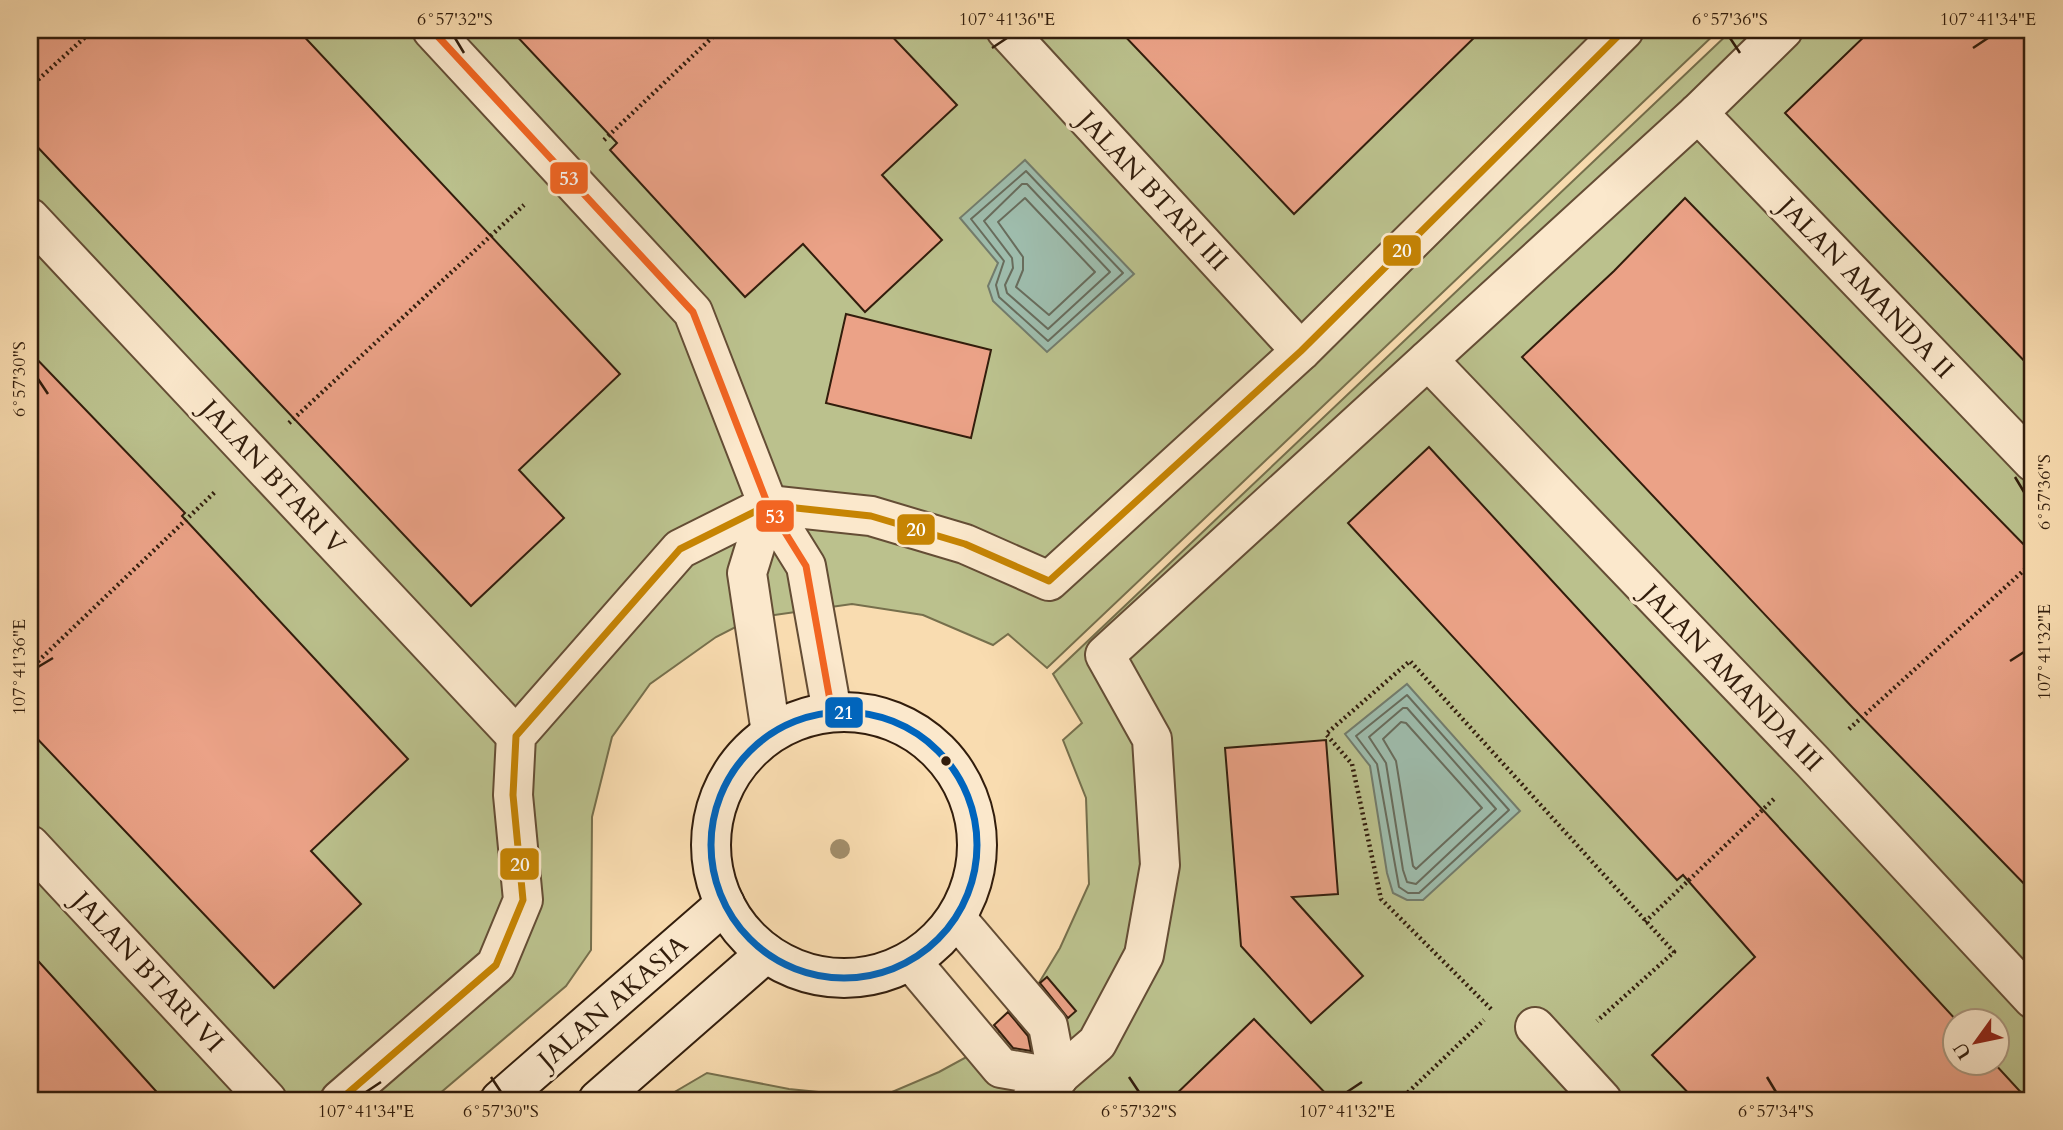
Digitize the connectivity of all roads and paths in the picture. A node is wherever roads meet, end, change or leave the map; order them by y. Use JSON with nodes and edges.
{"nodes":[{"id":1,"x":93,"y":30,"type":"edge"},
{"id":2,"x":432,"y":30,"type":"edge"},
{"id":3,"x":720,"y":30,"type":"edge"},
{"id":4,"x":1006,"y":30,"type":"edge"},
{"id":5,"x":1783,"y":30,"type":"edge"},
{"id":6,"x":1602,"y":37,"type":"edge"},
{"id":7,"x":30,"y":87,"type":"edge"},
{"id":8,"x":1698,"y":113,"type":"junction"},
{"id":9,"x":567,"y":176,"type":"junction"},
{"id":10,"x":30,"y":218,"type":"edge"},
{"id":11,"x":1301,"y":351,"type":"junction"},
{"id":12,"x":1428,"y":359,"type":"junction"},
{"id":13,"x":254,"y":456,"type":"junction"},
{"id":14,"x":2033,"y":462,"type":"edge"},
{"id":15,"x":768,"y":505,"type":"junction"},
{"id":16,"x":30,"y":669,"type":"edge"},
{"id":17,"x":832,"y":712,"type":"junction"},
{"id":18,"x":772,"y":733,"type":"junction"},
{"id":19,"x":516,"y":736,"type":"junction"},
{"id":20,"x":30,"y":845,"type":"edge"},
{"id":21,"x":725,"y":904,"type":"junction"},
{"id":22,"x":956,"y":918,"type":"junction"},
{"id":23,"x":766,"y":953,"type":"junction"},
{"id":24,"x":911,"y":961,"type":"junction"},
{"id":25,"x":2033,"y":999,"type":"edge"},
{"id":26,"x":1548,"y":1041,"type":"joint"},
{"id":27,"x":1056,"y":1093,"type":"edge"},
{"id":28,"x":267,"y":1100,"type":"edge"},
{"id":29,"x":340,"y":1100,"type":"edge"},
{"id":30,"x":500,"y":1100,"type":"edge"},
{"id":31,"x":598,"y":1100,"type":"edge"},
{"id":32,"x":1399,"y":1100,"type":"edge"},
{"id":33,"x":1602,"y":1100,"type":"edge"}],
"edges":[{"from":1,"to":7,"type":"path"},
{"from":2,"to":9,"type":"street"},
{"from":3,"to":9,"type":"path"},
{"from":4,"to":11,"type":"street","name":"JALAN BTARI III"},
{"from":5,"to":8,"type":"street"},
{"from":6,"to":11,"type":"street"},
{"from":8,"to":12,"type":"street"},
{"from":8,"to":14,"type":"street","name":"JALAN AMANDA II"},
{"from":9,"to":13,"type":"path"},
{"from":9,"to":15,"type":"street"},
{"from":10,"to":13,"type":"street","name":"JALAN BTARI V"},
{"from":11,"to":15,"type":"street"},
{"from":12,"to":25,"type":"street","name":"JALAN AMANDA III"},
{"from":12,"to":27,"type":"street"},
{"from":13,"to":16,"type":"path"},
{"from":13,"to":19,"type":"street","name":"JALAN BTARI V"},
{"from":15,"to":17,"type":"street"},
{"from":15,"to":18,"type":"street"},
{"from":15,"to":19,"type":"street"},
{"from":17,"to":18,"type":"street"},
{"from":17,"to":22,"type":"street"},
{"from":18,"to":21,"type":"street"},
{"from":19,"to":29,"type":"street"},
{"from":20,"to":28,"type":"street","name":"JALAN BTARI VI"},
{"from":21,"to":23,"type":"street"},
{"from":21,"to":30,"type":"street","name":"JALAN AKASIA"},
{"from":22,"to":24,"type":"street"},
{"from":22,"to":27,"type":"street"},
{"from":23,"to":24,"type":"street"},
{"from":23,"to":31,"type":"street"},
{"from":24,"to":27,"type":"street"},
{"from":26,"to":32,"type":"path"},
{"from":26,"to":33,"type":"street"}]}
